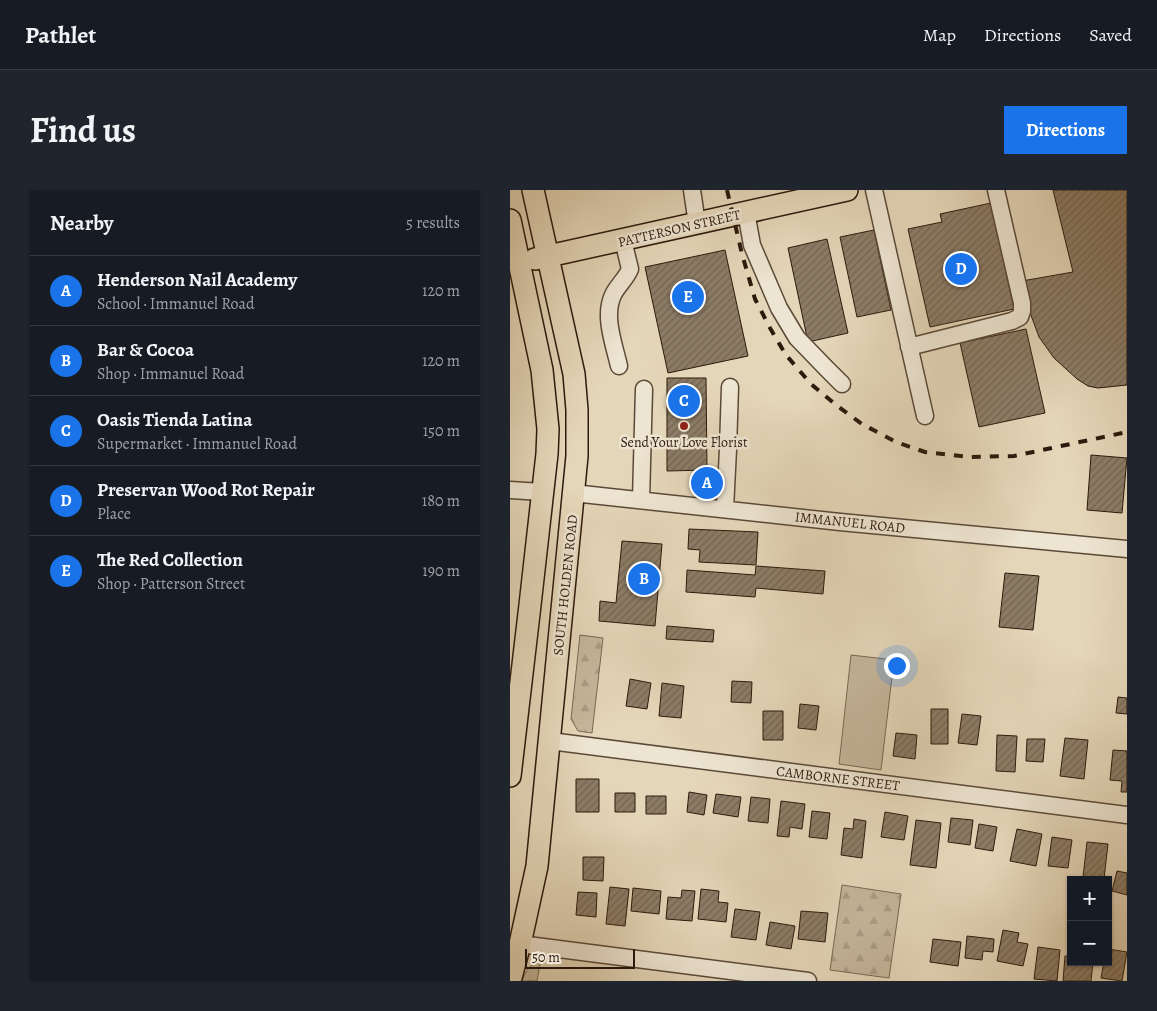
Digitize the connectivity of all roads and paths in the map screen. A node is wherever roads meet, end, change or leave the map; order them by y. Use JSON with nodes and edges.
{"nodes":[{"id":1,"x":533,"y":190,"type":"edge"},
{"id":2,"x":692,"y":190,"type":"edge"},
{"id":3,"x":847,"y":190,"type":"edge"},
{"id":4,"x":874,"y":190,"type":"edge"},
{"id":5,"x":996,"y":190,"type":"edge"},
{"id":6,"x":746,"y":212,"type":"junction"},
{"id":7,"x":510,"y":220,"type":"edge"},
{"id":8,"x":697,"y":224,"type":"junction"},
{"id":9,"x":623,"y":240,"type":"junction"},
{"id":10,"x":548,"y":257,"type":"junction"},
{"id":11,"x":515,"y":264,"type":"edge"},
{"id":12,"x":909,"y":347,"type":"junction"},
{"id":13,"x":619,"y":366,"type":"dead end"},
{"id":14,"x":842,"y":384,"type":"dead end"},
{"id":15,"x":730,"y":388,"type":"dead end"},
{"id":16,"x":644,"y":389,"type":"dead end"},
{"id":17,"x":925,"y":416,"type":"dead end"},
{"id":18,"x":548,"y":429,"type":"junction"},
{"id":19,"x":510,"y":490,"type":"edge"},
{"id":20,"x":542,"y":492,"type":"junction"},
{"id":21,"x":574,"y":493,"type":"junction"},
{"id":22,"x":641,"y":500,"type":"junction"},
{"id":23,"x":725,"y":510,"type":"junction"},
{"id":24,"x":1127,"y":549,"type":"edge"},
{"id":25,"x":513,"y":738,"type":"edge"},
{"id":26,"x":550,"y":741,"type":"junction"},
{"id":27,"x":510,"y":776,"type":"edge"},
{"id":28,"x":1127,"y":815,"type":"edge"},
{"id":29,"x":520,"y":944,"type":"junction"},
{"id":30,"x":510,"y":981,"type":"edge"},
{"id":31,"x":808,"y":981,"type":"edge"}],
"edges":[{"from":1,"to":10,"type":"main road","name":"SOUTH HOLDEN ROAD"},
{"from":2,"to":8,"type":"street"},
{"from":3,"to":6,"type":"main road","name":"PATTERSON STREET"},
{"from":4,"to":12,"type":"street"},
{"from":5,"to":12,"type":"street"},
{"from":6,"to":8,"type":"main road","name":"PATTERSON STREET"},
{"from":6,"to":14,"type":"street"},
{"from":7,"to":11,"type":"main road"},
{"from":8,"to":9,"type":"main road","name":"PATTERSON STREET"},
{"from":9,"to":10,"type":"main road","name":"PATTERSON STREET"},
{"from":9,"to":13,"type":"street"},
{"from":10,"to":11,"type":"main road","name":"PATTERSON STREET"},
{"from":10,"to":21,"type":"main road","name":"SOUTH HOLDEN ROAD"},
{"from":11,"to":18,"type":"main road"},
{"from":12,"to":17,"type":"street"},
{"from":15,"to":23,"type":"street"},
{"from":16,"to":22,"type":"street"},
{"from":18,"to":20,"type":"main road"},
{"from":18,"to":21,"type":"main road"},
{"from":19,"to":20,"type":"street"},
{"from":20,"to":25,"type":"main road"},
{"from":21,"to":22,"type":"street","name":"IMMANUEL ROAD"},
{"from":21,"to":26,"type":"main road","name":"SOUTH HOLDEN ROAD"},
{"from":22,"to":23,"type":"street","name":"IMMANUEL ROAD"},
{"from":23,"to":24,"type":"street","name":"IMMANUEL ROAD"},
{"from":25,"to":27,"type":"main road"},
{"from":26,"to":28,"type":"street","name":"CAMBORNE STREET"},
{"from":26,"to":29,"type":"main road","name":"SOUTH HOLDEN ROAD"},
{"from":29,"to":30,"type":"main road","name":"SOUTH HOLDEN ROAD"},
{"from":29,"to":31,"type":"street"}]}
